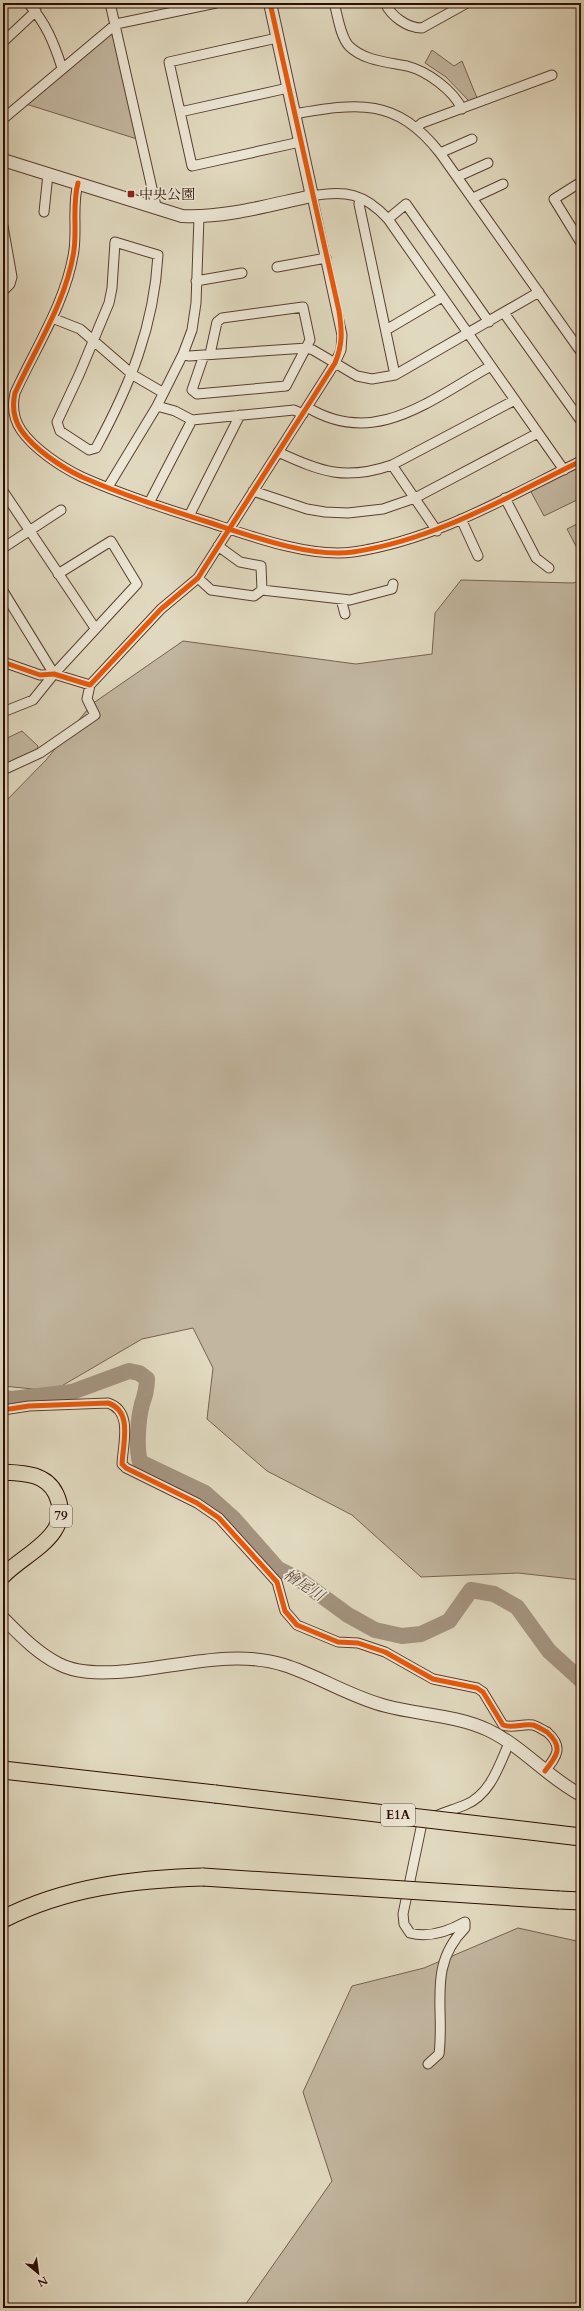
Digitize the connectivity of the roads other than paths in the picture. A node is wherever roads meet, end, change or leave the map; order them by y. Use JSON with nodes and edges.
{"nodes":[{"id":1,"x":28,"y":3,"type":"edge"},
{"id":2,"x":110,"y":3,"type":"edge"},
{"id":3,"x":216,"y":3,"type":"edge"},
{"id":4,"x":270,"y":3,"type":"edge"},
{"id":5,"x":334,"y":3,"type":"edge"},
{"id":6,"x":385,"y":3,"type":"edge"},
{"id":7,"x":467,"y":3,"type":"edge"},
{"id":8,"x":192,"y":5,"type":"edge"},
{"id":9,"x":452,"y":7,"type":"edge"},
{"id":10,"x":36,"y":11,"type":"junction"},
{"id":11,"x":116,"y":24,"type":"junction"},
{"id":12,"x":277,"y":38,"type":"junction"},
{"id":13,"x":3,"y":42,"type":"edge"},
{"id":14,"x":62,"y":68,"type":"junction"},
{"id":15,"x":552,"y":75,"type":"dead end"},
{"id":16,"x":288,"y":88,"type":"junction"},
{"id":17,"x":462,"y":109,"type":"junction"},
{"id":18,"x":180,"y":112,"type":"junction"},
{"id":19,"x":294,"y":114,"type":"junction"},
{"id":20,"x":3,"y":119,"type":"edge"},
{"id":21,"x":417,"y":127,"type":"junction"},
{"id":22,"x":472,"y":139,"type":"dead end"},
{"id":23,"x":300,"y":142,"type":"junction"},
{"id":24,"x":440,"y":153,"type":"junction"},
{"id":25,"x":3,"y":160,"type":"edge"},
{"id":26,"x":488,"y":163,"type":"dead end"},
{"id":27,"x":48,"y":174,"type":"junction"},
{"id":28,"x":457,"y":176,"type":"junction"},
{"id":29,"x":581,"y":182,"type":"edge"},
{"id":30,"x":78,"y":183,"type":"junction"},
{"id":31,"x":503,"y":184,"type":"dead end"},
{"id":32,"x":312,"y":196,"type":"junction"},
{"id":33,"x":360,"y":198,"type":"junction"},
{"id":34,"x":473,"y":198,"type":"junction"},
{"id":35,"x":156,"y":206,"type":"junction"},
{"id":36,"x":44,"y":212,"type":"dead end"},
{"id":37,"x":198,"y":217,"type":"junction"},
{"id":38,"x":388,"y":218,"type":"junction"},
{"id":39,"x":3,"y":226,"type":"edge"},
{"id":40,"x":581,"y":243,"type":"edge"},
{"id":41,"x":326,"y":258,"type":"junction"},
{"id":42,"x":277,"y":267,"type":"dead end"},
{"id":43,"x":242,"y":273,"type":"dead end"},
{"id":44,"x":196,"y":281,"type":"junction"},
{"id":45,"x":3,"y":291,"type":"edge"},
{"id":46,"x":539,"y":292,"type":"junction"},
{"id":47,"x":442,"y":297,"type":"junction"},
{"id":48,"x":504,"y":313,"type":"junction"},
{"id":49,"x":52,"y":318,"type":"junction"},
{"id":50,"x":488,"y":322,"type":"junction"},
{"id":51,"x":386,"y":330,"type":"junction"},
{"id":52,"x":468,"y":334,"type":"junction"},
{"id":53,"x":94,"y":341,"type":"junction"},
{"id":54,"x":307,"y":348,"type":"junction"},
{"id":55,"x":581,"y":352,"type":"edge"},
{"id":56,"x":183,"y":354,"type":"junction"},
{"id":57,"x":207,"y":354,"type":"junction"},
{"id":58,"x":335,"y":363,"type":"junction"},
{"id":59,"x":491,"y":366,"type":"junction"},
{"id":60,"x":133,"y":375,"type":"junction"},
{"id":61,"x":395,"y":375,"type":"junction"},
{"id":62,"x":162,"y":392,"type":"junction"},
{"id":63,"x":515,"y":400,"type":"junction"},
{"id":64,"x":157,"y":406,"type":"junction"},
{"id":65,"x":305,"y":410,"type":"junction"},
{"id":66,"x":240,"y":415,"type":"junction"},
{"id":67,"x":192,"y":420,"type":"junction"},
{"id":68,"x":581,"y":422,"type":"edge"},
{"id":69,"x":538,"y":433,"type":"junction"},
{"id":70,"x":278,"y":452,"type":"junction"},
{"id":71,"x":581,"y":462,"type":"edge"},
{"id":72,"x":392,"y":465,"type":"junction"},
{"id":73,"x":564,"y":470,"type":"junction"},
{"id":74,"x":108,"y":486,"type":"junction"},
{"id":75,"x":3,"y":491,"type":"edge"},
{"id":76,"x":253,"y":491,"type":"junction"},
{"id":77,"x":415,"y":498,"type":"junction"},
{"id":78,"x":505,"y":498,"type":"junction"},
{"id":79,"x":149,"y":503,"type":"junction"},
{"id":80,"x":61,"y":510,"type":"dead end"},
{"id":81,"x":189,"y":516,"type":"junction"},
{"id":82,"x":461,"y":519,"type":"junction"},
{"id":83,"x":229,"y":529,"type":"junction"},
{"id":84,"x":29,"y":531,"type":"junction"},
{"id":85,"x":437,"y":531,"type":"junction"},
{"id":86,"x":218,"y":546,"type":"junction"},
{"id":87,"x":3,"y":548,"type":"edge"},
{"id":88,"x":478,"y":556,"type":"dead end"},
{"id":89,"x":549,"y":568,"type":"dead end"},
{"id":90,"x":58,"y":574,"type":"junction"},
{"id":91,"x":198,"y":578,"type":"junction"},
{"id":92,"x":393,"y":584,"type":"dead end"},
{"id":93,"x":262,"y":590,"type":"junction"},
{"id":94,"x":3,"y":591,"type":"edge"},
{"id":95,"x":341,"y":599,"type":"junction"},
{"id":96,"x":344,"y":614,"type":"dead end"},
{"id":97,"x":95,"y":628,"type":"junction"},
{"id":98,"x":3,"y":662,"type":"edge"},
{"id":99,"x":54,"y":674,"type":"junction"},
{"id":100,"x":90,"y":685,"type":"junction"},
{"id":101,"x":3,"y":712,"type":"edge"},
{"id":102,"x":3,"y":770,"type":"edge"},
{"id":103,"x":3,"y":1410,"type":"edge"},
{"id":104,"x":3,"y":1472,"type":"edge"},
{"id":105,"x":3,"y":1576,"type":"edge"},
{"id":106,"x":3,"y":1618,"type":"edge"},
{"id":107,"x":509,"y":1743,"type":"junction"},
{"id":108,"x":3,"y":1770,"type":"edge"},
{"id":109,"x":545,"y":1771,"type":"junction"},
{"id":110,"x":581,"y":1795,"type":"edge"},
{"id":111,"x":581,"y":1837,"type":"edge"},
{"id":112,"x":581,"y":1901,"type":"edge"},
{"id":113,"x":3,"y":1919,"type":"edge"},
{"id":114,"x":428,"y":2064,"type":"dead end"}],
"edges":[{"from":1,"to":10,"type":"street"},
{"from":2,"to":11,"type":"street"},
{"from":3,"to":8,"type":"street"},
{"from":4,"to":12,"type":"street"},
{"from":5,"to":17,"type":"street"},
{"from":6,"to":9,"type":"street"},
{"from":7,"to":9,"type":"street"},
{"from":8,"to":11,"type":"street"},
{"from":10,"to":13,"type":"street"},
{"from":10,"to":14,"type":"street"},
{"from":11,"to":14,"type":"street"},
{"from":11,"to":35,"type":"street"},
{"from":12,"to":16,"type":"street"},
{"from":12,"to":18,"type":"street"},
{"from":14,"to":20,"type":"street"},
{"from":15,"to":17,"type":"street"},
{"from":16,"to":18,"type":"street"},
{"from":16,"to":19,"type":"street"},
{"from":17,"to":21,"type":"street"},
{"from":18,"to":23,"type":"street"},
{"from":19,"to":21,"type":"street"},
{"from":19,"to":23,"type":"street"},
{"from":21,"to":24,"type":"street"},
{"from":22,"to":24,"type":"street"},
{"from":23,"to":32,"type":"street"},
{"from":24,"to":28,"type":"street"},
{"from":25,"to":27,"type":"street"},
{"from":26,"to":28,"type":"street"},
{"from":27,"to":30,"type":"street"},
{"from":27,"to":36,"type":"street"},
{"from":28,"to":34,"type":"street"},
{"from":29,"to":40,"type":"street"},
{"from":30,"to":35,"type":"street"},
{"from":30,"to":49,"type":"street"},
{"from":31,"to":34,"type":"street"},
{"from":32,"to":33,"type":"street"},
{"from":32,"to":37,"type":"street"},
{"from":32,"to":41,"type":"street"},
{"from":33,"to":38,"type":"street"},
{"from":33,"to":51,"type":"street"},
{"from":34,"to":46,"type":"street"},
{"from":35,"to":37,"type":"street"},
{"from":37,"to":44,"type":"street"},
{"from":38,"to":47,"type":"street"},
{"from":38,"to":50,"type":"street"},
{"from":39,"to":45,"type":"street"},
{"from":41,"to":42,"type":"street"},
{"from":41,"to":58,"type":"street"},
{"from":43,"to":44,"type":"street"},
{"from":44,"to":56,"type":"street"},
{"from":46,"to":48,"type":"street"},
{"from":46,"to":55,"type":"street"},
{"from":47,"to":51,"type":"street"},
{"from":47,"to":52,"type":"street"},
{"from":48,"to":50,"type":"street"},
{"from":48,"to":68,"type":"street"},
{"from":49,"to":53,"type":"street"},
{"from":49,"to":74,"type":"street"},
{"from":50,"to":52,"type":"street"},
{"from":51,"to":61,"type":"street"},
{"from":52,"to":59,"type":"street"},
{"from":52,"to":61,"type":"street"},
{"from":53,"to":60,"type":"street"},
{"from":53,"to":60,"type":"street"},
{"from":53,"to":60,"type":"street"},
{"from":54,"to":57,"type":"street"},
{"from":54,"to":57,"type":"street"},
{"from":54,"to":57,"type":"street"},
{"from":54,"to":58,"type":"street"},
{"from":56,"to":57,"type":"street"},
{"from":56,"to":62,"type":"street"},
{"from":58,"to":61,"type":"street"},
{"from":58,"to":65,"type":"street"},
{"from":59,"to":63,"type":"street"},
{"from":59,"to":65,"type":"street"},
{"from":60,"to":62,"type":"street"},
{"from":62,"to":64,"type":"street"},
{"from":63,"to":69,"type":"street"},
{"from":63,"to":72,"type":"street"},
{"from":64,"to":67,"type":"street"},
{"from":64,"to":74,"type":"street"},
{"from":65,"to":66,"type":"street"},
{"from":65,"to":70,"type":"street"},
{"from":66,"to":67,"type":"street"},
{"from":66,"to":81,"type":"street"},
{"from":67,"to":79,"type":"street"},
{"from":69,"to":73,"type":"street"},
{"from":69,"to":77,"type":"street"},
{"from":70,"to":72,"type":"street"},
{"from":70,"to":76,"type":"street"},
{"from":71,"to":73,"type":"street"},
{"from":72,"to":77,"type":"street"},
{"from":73,"to":78,"type":"street"},
{"from":74,"to":79,"type":"street"},
{"from":75,"to":84,"type":"street"},
{"from":76,"to":77,"type":"street"},
{"from":76,"to":83,"type":"street"},
{"from":77,"to":85,"type":"street"},
{"from":78,"to":82,"type":"street"},
{"from":78,"to":89,"type":"street"},
{"from":79,"to":81,"type":"street"},
{"from":80,"to":84,"type":"street"},
{"from":81,"to":83,"type":"street"},
{"from":82,"to":85,"type":"street"},
{"from":82,"to":88,"type":"street"},
{"from":83,"to":85,"type":"street"},
{"from":83,"to":86,"type":"street"},
{"from":84,"to":87,"type":"street"},
{"from":84,"to":90,"type":"street"},
{"from":86,"to":91,"type":"street"},
{"from":86,"to":93,"type":"street"},
{"from":90,"to":97,"type":"street"},
{"from":90,"to":97,"type":"street"},
{"from":91,"to":93,"type":"street"},
{"from":91,"to":100,"type":"street"},
{"from":92,"to":95,"type":"street"},
{"from":93,"to":95,"type":"street"},
{"from":94,"to":99,"type":"street"},
{"from":95,"to":96,"type":"street"},
{"from":97,"to":99,"type":"street"},
{"from":98,"to":99,"type":"street"},
{"from":99,"to":100,"type":"street"},
{"from":99,"to":101,"type":"street"},
{"from":100,"to":102,"type":"street"},
{"from":103,"to":109,"type":"street"},
{"from":104,"to":105,"type":"main road","number":"79"},
{"from":106,"to":107,"type":"street"},
{"from":107,"to":109,"type":"street"},
{"from":107,"to":114,"type":"street"},
{"from":108,"to":111,"type":"highway","number":"E1A","bridge":true},
{"from":109,"to":110,"type":"street"},
{"from":112,"to":113,"type":"highway","bridge":true}]}
